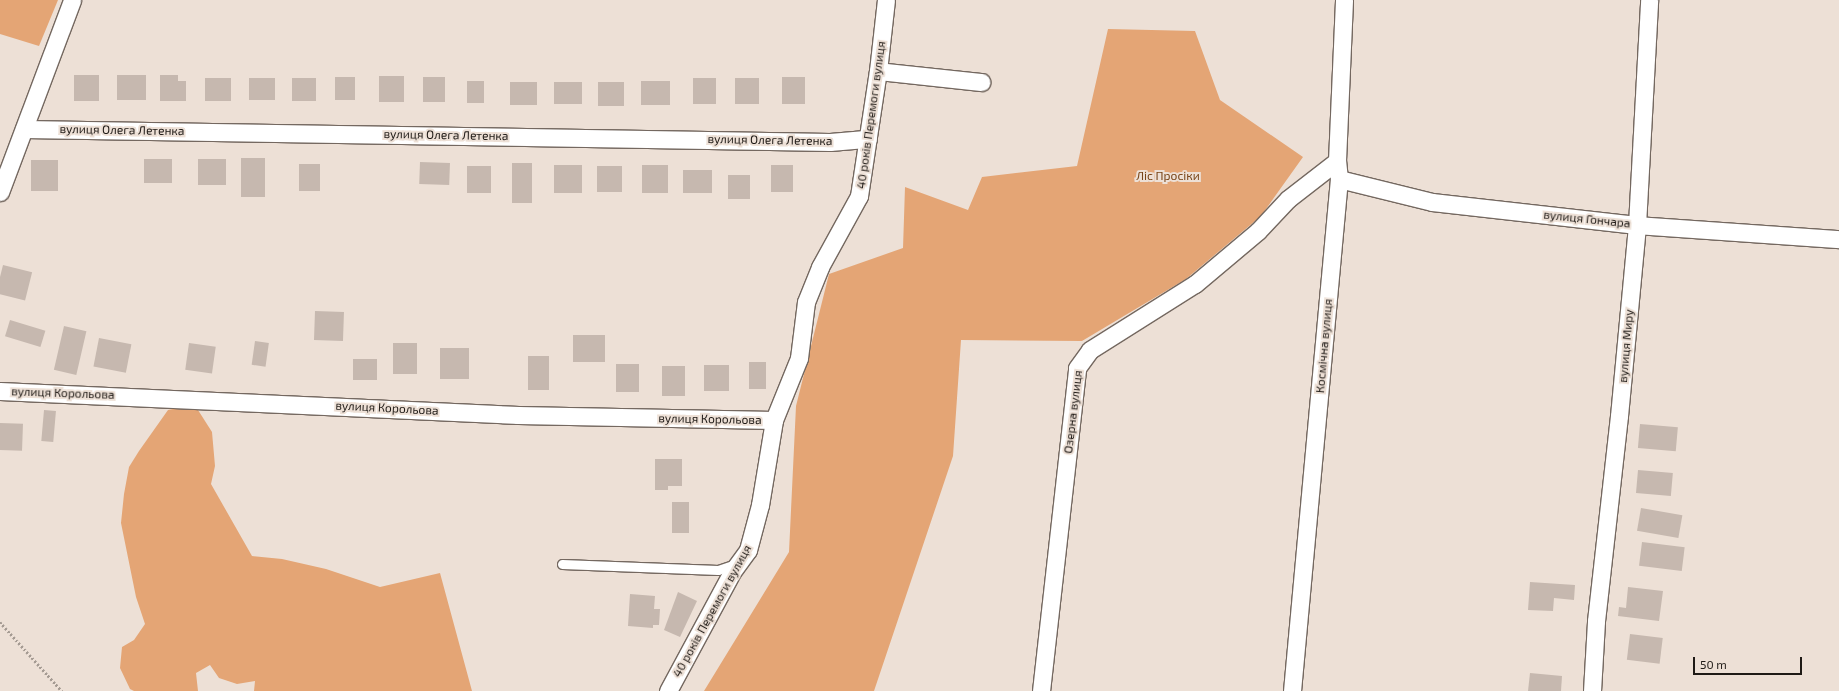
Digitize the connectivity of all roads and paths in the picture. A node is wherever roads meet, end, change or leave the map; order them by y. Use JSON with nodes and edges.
{"nodes":[{"id":1,"x":72,"y":0,"type":"edge"},
{"id":2,"x":886,"y":0,"type":"edge"},
{"id":3,"x":1344,"y":0,"type":"edge"},
{"id":4,"x":1648,"y":0,"type":"edge"},
{"id":5,"x":878,"y":71,"type":"junction"},
{"id":6,"x":981,"y":82,"type":"dead end"},
{"id":7,"x":24,"y":129,"type":"junction"},
{"id":8,"x":868,"y":139,"type":"junction"},
{"id":9,"x":1337,"y":161,"type":"junction"},
{"id":10,"x":1339,"y":179,"type":"junction"},
{"id":11,"x":0,"y":192,"type":"edge"},
{"id":12,"x":1637,"y":225,"type":"junction"},
{"id":13,"x":1839,"y":239,"type":"edge"},
{"id":14,"x":0,"y":391,"type":"edge"},
{"id":15,"x":774,"y":420,"type":"junction"},
{"id":16,"x":738,"y":563,"type":"junction"},
{"id":17,"x":562,"y":564,"type":"dead end"},
{"id":18,"x":0,"y":622,"type":"edge"},
{"id":19,"x":62,"y":691,"type":"edge"},
{"id":20,"x":668,"y":691,"type":"edge"},
{"id":21,"x":1041,"y":691,"type":"edge"},
{"id":22,"x":1292,"y":691,"type":"edge"},
{"id":23,"x":1592,"y":691,"type":"edge"}],
"edges":[{"from":1,"to":7,"type":"street"},
{"from":2,"to":5,"type":"street","name":"40 років Перемоги вулиця"},
{"from":3,"to":9,"type":"street","name":"Космічна вулиця"},
{"from":4,"to":12,"type":"street","name":"вулиця Миру"},
{"from":5,"to":6,"type":"street"},
{"from":5,"to":8,"type":"street","name":"40 років Перемоги вулиця"},
{"from":7,"to":8,"type":"street","name":"вулиця Олега Летенка"},
{"from":7,"to":11,"type":"street"},
{"from":8,"to":15,"type":"street","name":"40 років Перемоги вулиця"},
{"from":9,"to":10,"type":"street","name":"Космічна вулиця"},
{"from":9,"to":21,"type":"street","name":"Озерна вулиця"},
{"from":10,"to":12,"type":"street","name":"вулиця Гончара"},
{"from":10,"to":22,"type":"street","name":"Космічна вулиця"},
{"from":12,"to":13,"type":"street","name":"вулиця Гончара"},
{"from":12,"to":23,"type":"street","name":"вулиця Миру"},
{"from":14,"to":15,"type":"street","name":"вулиця Корольова"},
{"from":15,"to":16,"type":"street","name":"40 років Перемоги вулиця"},
{"from":16,"to":17,"type":"lane"},
{"from":16,"to":20,"type":"street","name":"40 років Перемоги вулиця"},
{"from":18,"to":19,"type":"path"}]}
